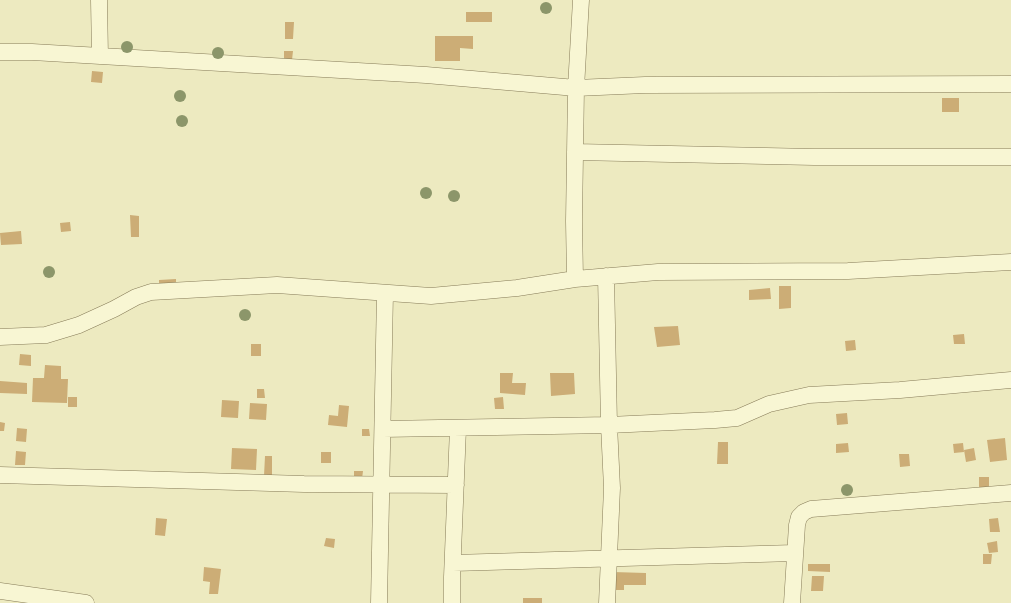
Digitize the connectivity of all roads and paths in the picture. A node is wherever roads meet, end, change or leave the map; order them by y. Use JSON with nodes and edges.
{"nodes":[{"id":1,"x":99,"y":0,"type":"edge"},
{"id":2,"x":581,"y":0,"type":"edge"},
{"id":3,"x":0,"y":52,"type":"edge"},
{"id":4,"x":100,"y":56,"type":"junction"},
{"id":5,"x":1011,"y":84,"type":"edge"},
{"id":6,"x":576,"y":88,"type":"junction"},
{"id":7,"x":575,"y":152,"type":"junction"},
{"id":8,"x":1011,"y":158,"type":"edge"},
{"id":9,"x":1011,"y":262,"type":"edge"},
{"id":10,"x":606,"y":276,"type":"junction"},
{"id":11,"x":575,"y":279,"type":"junction"},
{"id":12,"x":385,"y":293,"type":"junction"},
{"id":13,"x":0,"y":337,"type":"edge"},
{"id":14,"x":1011,"y":380,"type":"edge"},
{"id":15,"x":609,"y":425,"type":"junction"},
{"id":16,"x":458,"y":428,"type":"junction"},
{"id":17,"x":383,"y":429,"type":"junction"},
{"id":18,"x":0,"y":475,"type":"edge"},
{"id":19,"x":382,"y":484,"type":"junction"},
{"id":20,"x":456,"y":485,"type":"junction"},
{"id":21,"x":1011,"y":493,"type":"edge"},
{"id":22,"x":794,"y":553,"type":"junction"},
{"id":23,"x":608,"y":560,"type":"junction"},
{"id":24,"x":453,"y":563,"type":"junction"},
{"id":25,"x":0,"y":591,"type":"edge"},
{"id":26,"x":86,"y":603,"type":"edge"},
{"id":27,"x":379,"y":603,"type":"edge"},
{"id":28,"x":452,"y":603,"type":"edge"},
{"id":29,"x":607,"y":603,"type":"edge"},
{"id":30,"x":792,"y":603,"type":"edge"}],
"edges":[{"from":1,"to":4,"type":"street"},
{"from":2,"to":6,"type":"street"},
{"from":3,"to":4,"type":"street"},
{"from":4,"to":6,"type":"street"},
{"from":5,"to":6,"type":"street"},
{"from":6,"to":7,"type":"street"},
{"from":7,"to":8,"type":"street"},
{"from":7,"to":11,"type":"street"},
{"from":9,"to":10,"type":"street"},
{"from":10,"to":11,"type":"street"},
{"from":10,"to":15,"type":"street"},
{"from":11,"to":12,"type":"street"},
{"from":12,"to":13,"type":"street"},
{"from":12,"to":17,"type":"street"},
{"from":14,"to":15,"type":"street"},
{"from":15,"to":16,"type":"street"},
{"from":15,"to":23,"type":"street"},
{"from":16,"to":17,"type":"street"},
{"from":16,"to":20,"type":"street"},
{"from":17,"to":19,"type":"street"},
{"from":18,"to":19,"type":"street"},
{"from":19,"to":20,"type":"street"},
{"from":19,"to":27,"type":"street"},
{"from":20,"to":24,"type":"street"},
{"from":21,"to":22,"type":"street"},
{"from":22,"to":23,"type":"street"},
{"from":22,"to":30,"type":"street"},
{"from":23,"to":24,"type":"street"},
{"from":23,"to":29,"type":"street"},
{"from":24,"to":28,"type":"street"},
{"from":25,"to":26,"type":"street"}]}
